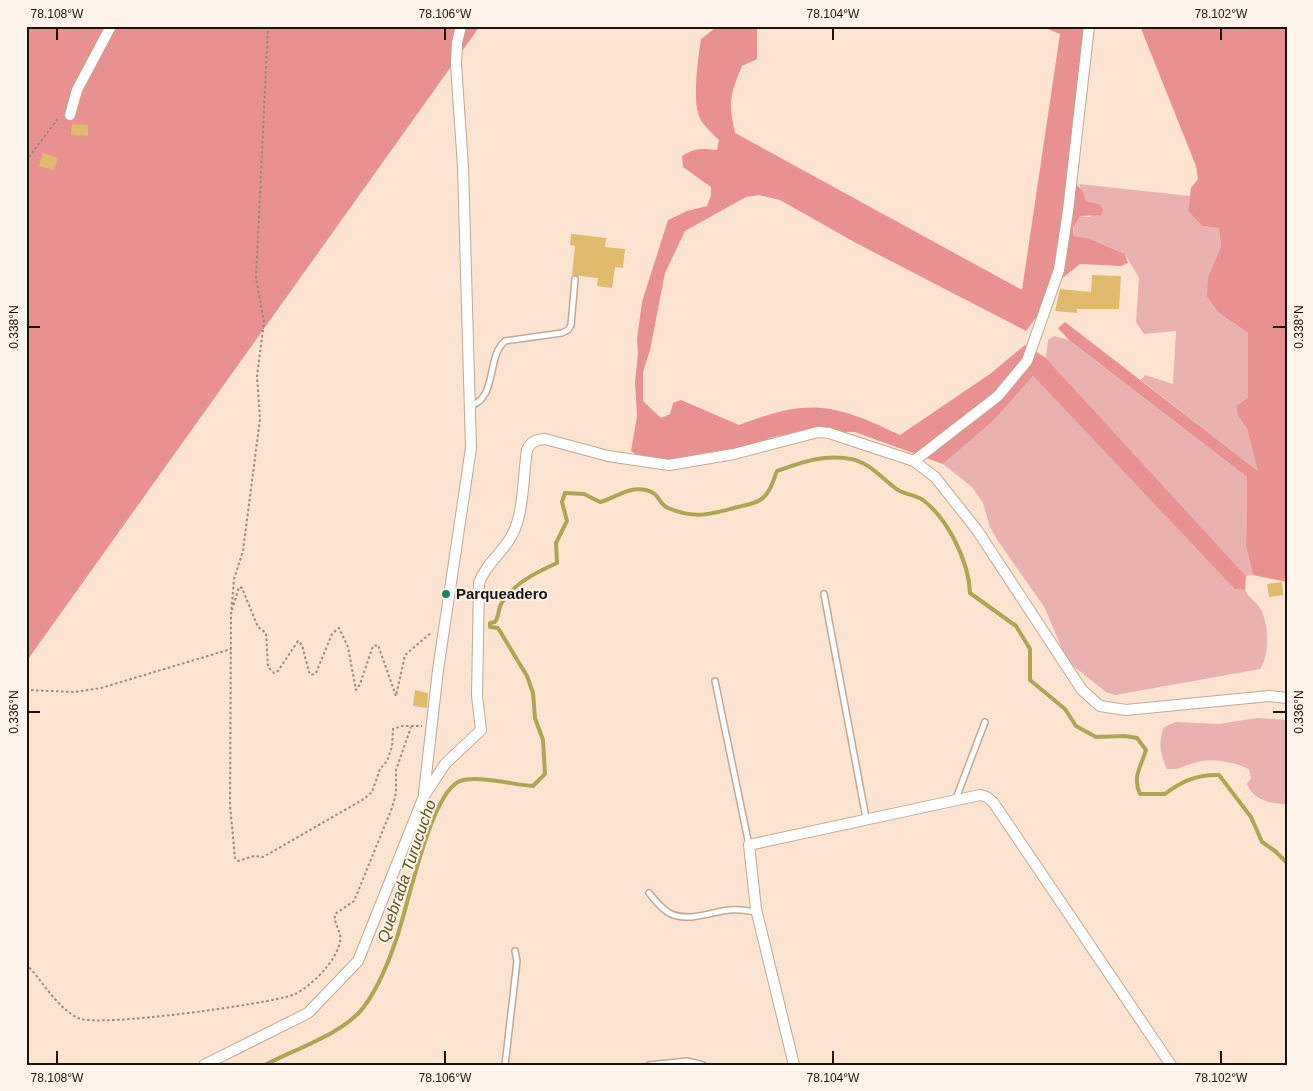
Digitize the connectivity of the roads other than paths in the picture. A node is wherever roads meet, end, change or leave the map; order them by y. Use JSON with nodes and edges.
{"nodes":[{"id":1,"x":111,"y":26,"type":"edge"},
{"id":2,"x":461,"y":26,"type":"edge"},
{"id":3,"x":1088,"y":26,"type":"edge"},
{"id":4,"x":66,"y":114,"type":"road end"},
{"id":5,"x":575,"y":279,"type":"dead end"},
{"id":6,"x":470,"y":406,"type":"junction"},
{"id":7,"x":914,"y":461,"type":"junction"},
{"id":8,"x":824,"y":594,"type":"dead end"},
{"id":9,"x":715,"y":681,"type":"dead end"},
{"id":10,"x":1287,"y":698,"type":"edge"},
{"id":11,"x":985,"y":722,"type":"dead end"},
{"id":12,"x":424,"y":796,"type":"junction"},
{"id":13,"x":955,"y":801,"type":"junction"},
{"id":14,"x":866,"y":818,"type":"junction"},
{"id":15,"x":749,"y":845,"type":"junction"},
{"id":16,"x":649,"y":892,"type":"dead end"},
{"id":17,"x":757,"y":912,"type":"junction"},
{"id":18,"x":515,"y":951,"type":"dead end"},
{"id":19,"x":204,"y":1065,"type":"edge"},
{"id":20,"x":505,"y":1065,"type":"edge"},
{"id":21,"x":649,"y":1065,"type":"edge"},
{"id":22,"x":703,"y":1065,"type":"edge"},
{"id":23,"x":794,"y":1065,"type":"edge"},
{"id":24,"x":1171,"y":1065,"type":"edge"}],
"edges":[{"from":1,"to":4,"type":"street"},
{"from":2,"to":6,"type":"street"},
{"from":3,"to":7,"type":"street"},
{"from":5,"to":6,"type":"lane"},
{"from":6,"to":12,"type":"street"},
{"from":7,"to":10,"type":"street"},
{"from":7,"to":12,"type":"street"},
{"from":8,"to":14,"type":"lane"},
{"from":9,"to":15,"type":"lane"},
{"from":11,"to":13,"type":"lane"},
{"from":12,"to":19,"type":"street"},
{"from":13,"to":14,"type":"street"},
{"from":13,"to":24,"type":"street"},
{"from":14,"to":15,"type":"street"},
{"from":15,"to":17,"type":"street"},
{"from":16,"to":17,"type":"lane"},
{"from":17,"to":23,"type":"street"},
{"from":18,"to":20,"type":"lane"},
{"from":21,"to":22,"type":"lane"}]}
